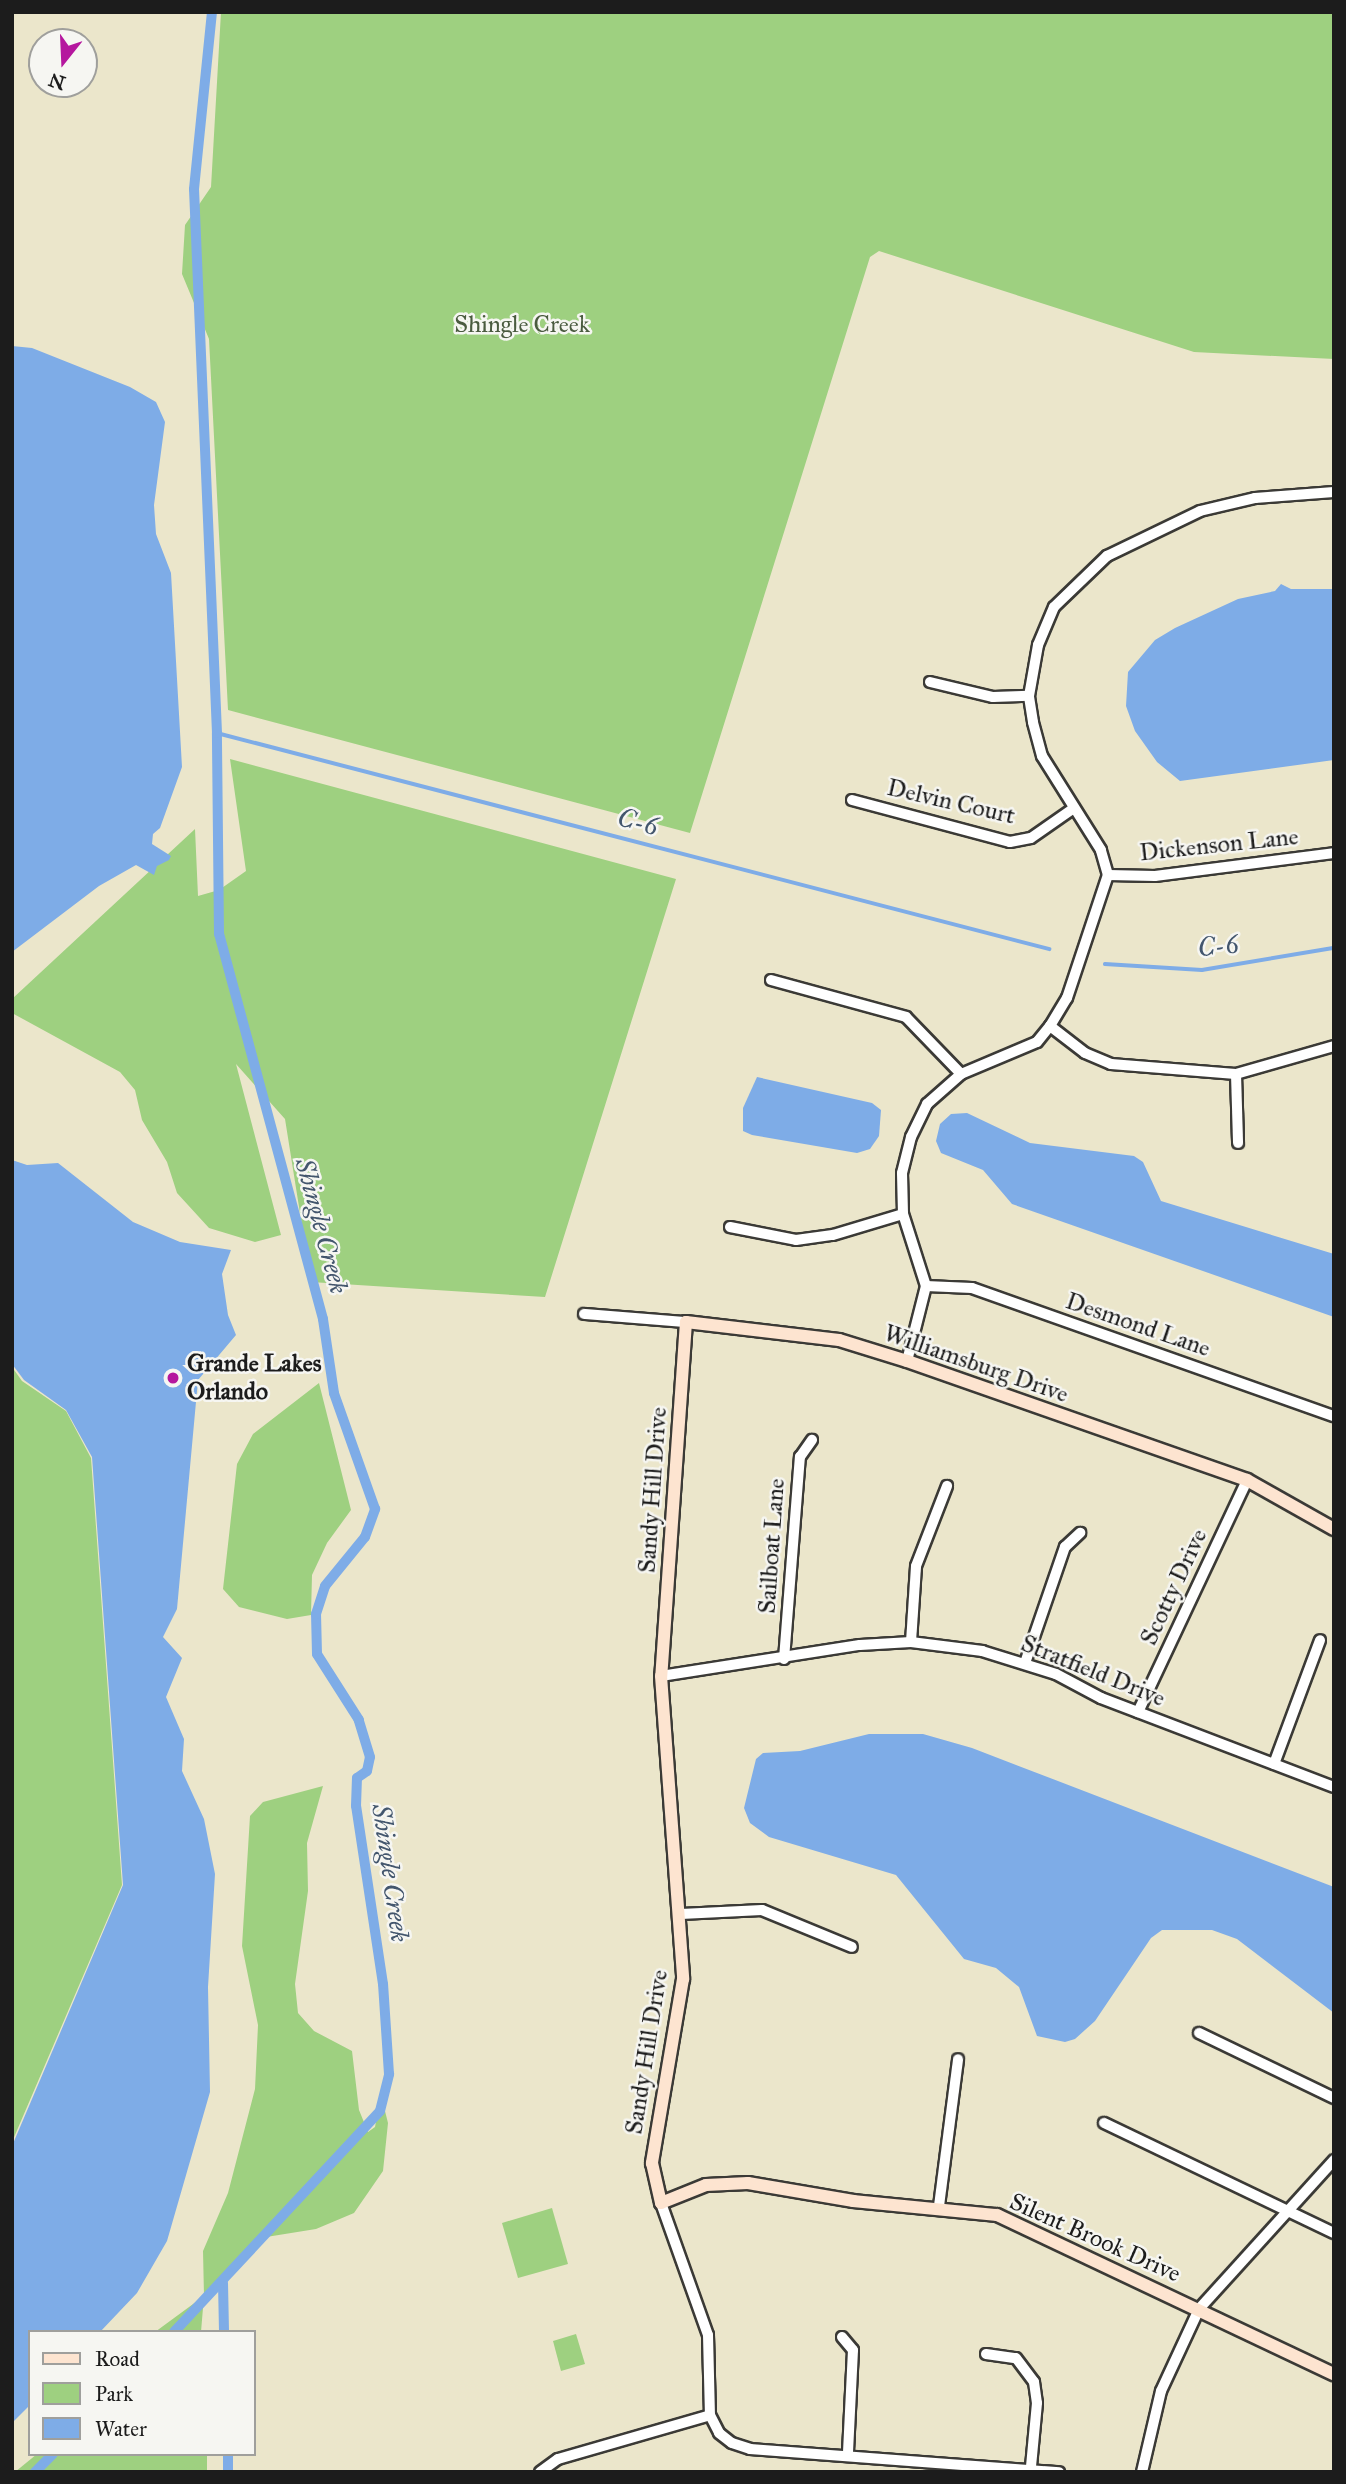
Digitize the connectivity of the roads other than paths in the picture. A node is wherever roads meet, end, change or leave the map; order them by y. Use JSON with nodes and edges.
{"nodes":[{"id":1,"x":1334,"y":492,"type":"edge"},
{"id":2,"x":930,"y":682,"type":"dead end"},
{"id":3,"x":1029,"y":696,"type":"junction"},
{"id":4,"x":852,"y":800,"type":"dead end"},
{"id":5,"x":1074,"y":808,"type":"junction"},
{"id":6,"x":1334,"y":853,"type":"edge"},
{"id":7,"x":1108,"y":875,"type":"junction"},
{"id":8,"x":771,"y":980,"type":"dead end"},
{"id":9,"x":1050,"y":1026,"type":"junction"},
{"id":10,"x":1334,"y":1046,"type":"edge"},
{"id":11,"x":961,"y":1074,"type":"junction"},
{"id":12,"x":1236,"y":1074,"type":"junction"},
{"id":13,"x":1238,"y":1143,"type":"dead end"},
{"id":14,"x":903,"y":1214,"type":"junction"},
{"id":15,"x":730,"y":1227,"type":"dead end"},
{"id":16,"x":926,"y":1286,"type":"junction"},
{"id":17,"x":584,"y":1314,"type":"dead end"},
{"id":18,"x":686,"y":1322,"type":"junction"},
{"id":19,"x":907,"y":1361,"type":"junction"},
{"id":20,"x":1334,"y":1416,"type":"edge"},
{"id":21,"x":812,"y":1440,"type":"dead end"},
{"id":22,"x":1247,"y":1480,"type":"junction"},
{"id":23,"x":947,"y":1486,"type":"dead end"},
{"id":24,"x":1334,"y":1529,"type":"edge"},
{"id":25,"x":1080,"y":1533,"type":"dead end"},
{"id":26,"x":1320,"y":1640,"type":"dead end"},
{"id":27,"x":911,"y":1642,"type":"junction"},
{"id":28,"x":784,"y":1659,"type":"junction"},
{"id":29,"x":1025,"y":1663,"type":"junction"},
{"id":30,"x":662,"y":1676,"type":"junction"},
{"id":31,"x":1138,"y":1712,"type":"junction"},
{"id":32,"x":1274,"y":1765,"type":"junction"},
{"id":33,"x":1334,"y":1787,"type":"edge"},
{"id":34,"x":681,"y":1914,"type":"junction"},
{"id":35,"x":852,"y":1947,"type":"dead end"},
{"id":36,"x":1199,"y":2033,"type":"dead end"},
{"id":37,"x":958,"y":2059,"type":"dead end"},
{"id":38,"x":1334,"y":2098,"type":"edge"},
{"id":39,"x":1104,"y":2123,"type":"dead end"},
{"id":40,"x":1334,"y":2160,"type":"edge"},
{"id":41,"x":661,"y":2203,"type":"junction"},
{"id":42,"x":939,"y":2206,"type":"junction"},
{"id":43,"x":1286,"y":2211,"type":"junction"},
{"id":44,"x":1334,"y":2234,"type":"edge"},
{"id":45,"x":1199,"y":2309,"type":"junction"},
{"id":46,"x":842,"y":2337,"type":"dead end"},
{"id":47,"x":986,"y":2354,"type":"dead end"},
{"id":48,"x":1334,"y":2374,"type":"edge"},
{"id":49,"x":710,"y":2415,"type":"junction"},
{"id":50,"x":848,"y":2454,"type":"junction"},
{"id":51,"x":1031,"y":2466,"type":"junction"},
{"id":52,"x":540,"y":2472,"type":"edge"},
{"id":53,"x":1059,"y":2472,"type":"edge"},
{"id":54,"x":1142,"y":2472,"type":"edge"}],
"edges":[{"from":1,"to":3,"type":"street"},
{"from":2,"to":3,"type":"street"},
{"from":3,"to":5,"type":"street"},
{"from":4,"to":5,"type":"street","name":"Delvin Court"},
{"from":5,"to":7,"type":"street"},
{"from":6,"to":7,"type":"street","name":"Dickenson Lane"},
{"from":7,"to":9,"type":"street"},
{"from":8,"to":11,"type":"street"},
{"from":9,"to":11,"type":"street"},
{"from":9,"to":12,"type":"street"},
{"from":10,"to":12,"type":"street"},
{"from":11,"to":14,"type":"street"},
{"from":12,"to":13,"type":"street"},
{"from":14,"to":15,"type":"street"},
{"from":14,"to":16,"type":"street"},
{"from":16,"to":19,"type":"street"},
{"from":16,"to":20,"type":"street","name":"Desmond Lane"},
{"from":17,"to":18,"type":"street","name":"Williamsburg Drive"},
{"from":18,"to":19,"type":"street","name":"Williamsburg Drive"},
{"from":18,"to":30,"type":"street","name":"Sandy Hill Drive"},
{"from":19,"to":22,"type":"street","name":"Williamsburg Drive"},
{"from":21,"to":28,"type":"street","name":"Sailboat Lane"},
{"from":22,"to":24,"type":"street","name":"Williamsburg Drive"},
{"from":22,"to":31,"type":"street","name":"Scotty Drive"},
{"from":23,"to":27,"type":"street"},
{"from":25,"to":29,"type":"street"},
{"from":26,"to":32,"type":"street"},
{"from":27,"to":28,"type":"street","name":"Stratfield Drive"},
{"from":27,"to":29,"type":"street","name":"Stratfield Drive"},
{"from":28,"to":30,"type":"street","name":"Stratfield Drive"},
{"from":29,"to":31,"type":"street","name":"Stratfield Drive"},
{"from":30,"to":34,"type":"street","name":"Sandy Hill Drive"},
{"from":31,"to":32,"type":"street","name":"Stratfield Drive"},
{"from":32,"to":33,"type":"street","name":"Stratfield Drive"},
{"from":34,"to":35,"type":"street"},
{"from":34,"to":41,"type":"street","name":"Sandy Hill Drive"},
{"from":36,"to":38,"type":"street"},
{"from":37,"to":42,"type":"street"},
{"from":39,"to":43,"type":"street"},
{"from":40,"to":43,"type":"street"},
{"from":41,"to":42,"type":"street","name":"Silent Brook Drive"},
{"from":41,"to":49,"type":"street","name":"Sandy Hill Drive"},
{"from":42,"to":45,"type":"street","name":"Silent Brook Drive"},
{"from":43,"to":44,"type":"street"},
{"from":43,"to":45,"type":"street"},
{"from":45,"to":48,"type":"street","name":"Silent Brook Drive"},
{"from":45,"to":54,"type":"street"},
{"from":46,"to":50,"type":"street"},
{"from":47,"to":51,"type":"street"},
{"from":49,"to":50,"type":"street"},
{"from":49,"to":52,"type":"street"},
{"from":50,"to":51,"type":"street"},
{"from":51,"to":53,"type":"street"}]}
